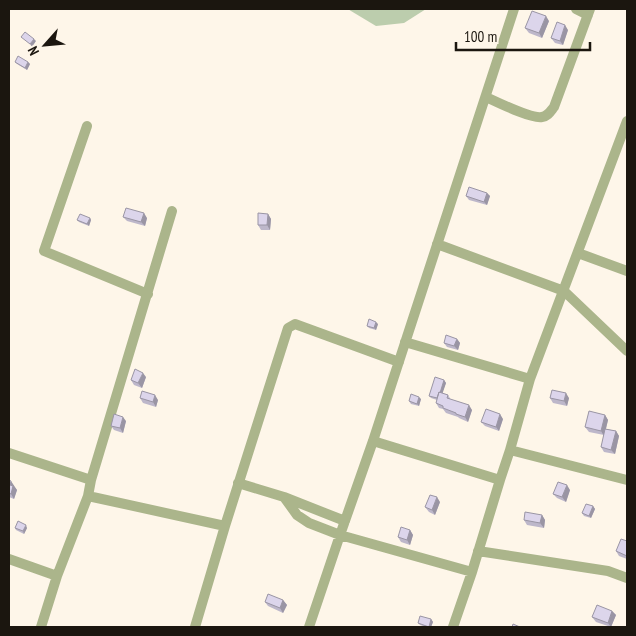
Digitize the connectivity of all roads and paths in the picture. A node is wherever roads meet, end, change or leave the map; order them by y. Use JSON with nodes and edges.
{"nodes":[{"id":1,"x":514,"y":9,"type":"edge"},
{"id":2,"x":576,"y":9,"type":"edge"},
{"id":3,"x":589,"y":12,"type":"edge"},
{"id":4,"x":486,"y":97,"type":"junction"},
{"id":5,"x":627,"y":121,"type":"edge"},
{"id":6,"x":87,"y":126,"type":"dead end"},
{"id":7,"x":172,"y":212,"type":"dead end"},
{"id":8,"x":437,"y":244,"type":"junction"},
{"id":9,"x":578,"y":253,"type":"junction"},
{"id":10,"x":627,"y":271,"type":"edge"},
{"id":11,"x":564,"y":292,"type":"junction"},
{"id":12,"x":148,"y":294,"type":"junction"},
{"id":13,"x":405,"y":342,"type":"junction"},
{"id":14,"x":627,"y":351,"type":"edge"},
{"id":15,"x":399,"y":362,"type":"junction"},
{"id":16,"x":530,"y":380,"type":"junction"},
{"id":17,"x":373,"y":441,"type":"junction"},
{"id":18,"x":510,"y":450,"type":"junction"},
{"id":19,"x":9,"y":453,"type":"edge"},
{"id":20,"x":91,"y":480,"type":"junction"},
{"id":21,"x":500,"y":480,"type":"junction"},
{"id":22,"x":627,"y":480,"type":"edge"},
{"id":23,"x":238,"y":483,"type":"junction"},
{"id":24,"x":88,"y":496,"type":"junction"},
{"id":25,"x":284,"y":497,"type":"junction"},
{"id":26,"x":345,"y":521,"type":"junction"},
{"id":27,"x":225,"y":526,"type":"junction"},
{"id":28,"x":340,"y":535,"type":"junction"},
{"id":29,"x":478,"y":551,"type":"junction"},
{"id":30,"x":9,"y":559,"type":"edge"},
{"id":31,"x":472,"y":572,"type":"junction"},
{"id":32,"x":57,"y":576,"type":"junction"},
{"id":33,"x":627,"y":578,"type":"edge"},
{"id":34,"x":41,"y":627,"type":"edge"},
{"id":35,"x":195,"y":627,"type":"edge"},
{"id":36,"x":310,"y":627,"type":"edge"},
{"id":37,"x":453,"y":627,"type":"edge"}],
"edges":[{"from":1,"to":4,"type":"street"},
{"from":2,"to":3,"type":"street"},
{"from":3,"to":4,"type":"street"},
{"from":4,"to":8,"type":"street"},
{"from":5,"to":9,"type":"street"},
{"from":6,"to":12,"type":"street"},
{"from":7,"to":12,"type":"street"},
{"from":8,"to":11,"type":"street"},
{"from":8,"to":13,"type":"street"},
{"from":9,"to":10,"type":"street"},
{"from":9,"to":11,"type":"street"},
{"from":11,"to":14,"type":"street"},
{"from":11,"to":16,"type":"street"},
{"from":12,"to":20,"type":"street"},
{"from":13,"to":15,"type":"street"},
{"from":13,"to":16,"type":"street"},
{"from":15,"to":17,"type":"street"},
{"from":15,"to":23,"type":"street"},
{"from":16,"to":18,"type":"street"},
{"from":17,"to":21,"type":"street"},
{"from":17,"to":26,"type":"street"},
{"from":18,"to":21,"type":"street"},
{"from":18,"to":22,"type":"street"},
{"from":19,"to":20,"type":"street"},
{"from":20,"to":24,"type":"street"},
{"from":21,"to":29,"type":"street"},
{"from":23,"to":25,"type":"street"},
{"from":23,"to":27,"type":"street"},
{"from":24,"to":27,"type":"street"},
{"from":24,"to":32,"type":"street"},
{"from":25,"to":26,"type":"street"},
{"from":25,"to":28,"type":"street"},
{"from":26,"to":28,"type":"street"},
{"from":27,"to":35,"type":"street"},
{"from":28,"to":31,"type":"street"},
{"from":28,"to":36,"type":"street"},
{"from":29,"to":31,"type":"street"},
{"from":29,"to":33,"type":"street"},
{"from":30,"to":32,"type":"street"},
{"from":31,"to":37,"type":"street"},
{"from":32,"to":34,"type":"street"}]}
